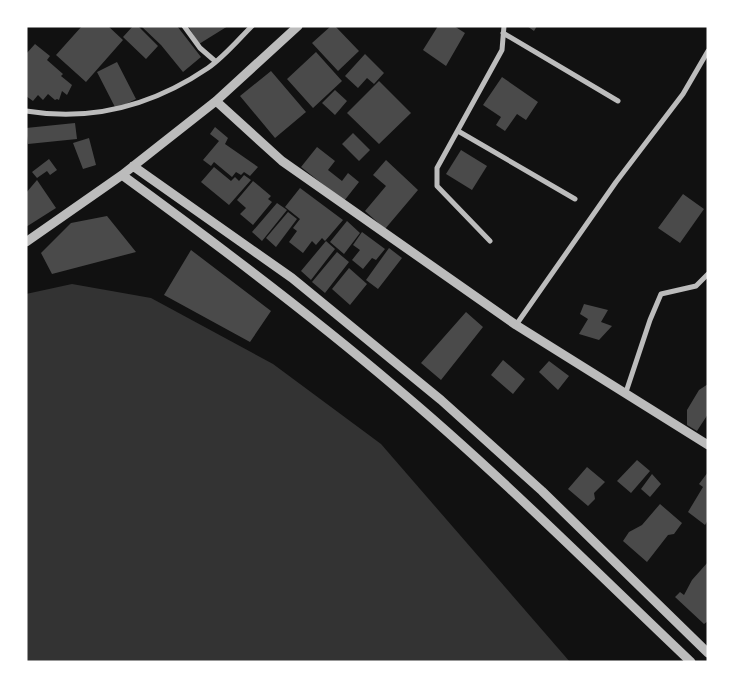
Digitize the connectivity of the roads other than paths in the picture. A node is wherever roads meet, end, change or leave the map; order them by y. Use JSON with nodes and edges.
{"nodes":[{"id":1,"x":184,"y":26,"type":"edge"},
{"id":2,"x":252,"y":26,"type":"edge"},
{"id":3,"x":298,"y":26,"type":"edge"},
{"id":4,"x":504,"y":26,"type":"edge"},
{"id":5,"x":503,"y":33,"type":"junction"},
{"id":6,"x":708,"y":51,"type":"edge"},
{"id":7,"x":216,"y":61,"type":"junction"},
{"id":8,"x":216,"y":101,"type":"junction"},
{"id":9,"x":618,"y":101,"type":"dead end"},
{"id":10,"x":26,"y":111,"type":"edge"},
{"id":11,"x":458,"y":131,"type":"junction"},
{"id":12,"x":134,"y":166,"type":"junction"},
{"id":13,"x":122,"y":175,"type":"junction"},
{"id":14,"x":575,"y":199,"type":"dead end"},
{"id":15,"x":490,"y":241,"type":"dead end"},
{"id":16,"x":26,"y":242,"type":"edge"},
{"id":17,"x":708,"y":274,"type":"edge"},
{"id":18,"x":516,"y":325,"type":"junction"},
{"id":19,"x":626,"y":392,"type":"junction"},
{"id":20,"x":708,"y":445,"type":"edge"},
{"id":21,"x":708,"y":653,"type":"edge"},
{"id":22,"x":692,"y":662,"type":"edge"}],
"edges":[{"from":1,"to":7,"type":"street"},
{"from":2,"to":7,"type":"street"},
{"from":3,"to":8,"type":"street"},
{"from":4,"to":5,"type":"street"},
{"from":5,"to":9,"type":"street"},
{"from":5,"to":11,"type":"street"},
{"from":6,"to":18,"type":"street"},
{"from":7,"to":10,"type":"street"},
{"from":8,"to":12,"type":"street"},
{"from":8,"to":18,"type":"street"},
{"from":11,"to":14,"type":"street"},
{"from":11,"to":15,"type":"street"},
{"from":12,"to":13,"type":"street"},
{"from":12,"to":21,"type":"street"},
{"from":13,"to":16,"type":"street"},
{"from":13,"to":22,"type":"street"},
{"from":17,"to":19,"type":"street"},
{"from":18,"to":19,"type":"street"},
{"from":19,"to":20,"type":"street"}]}
